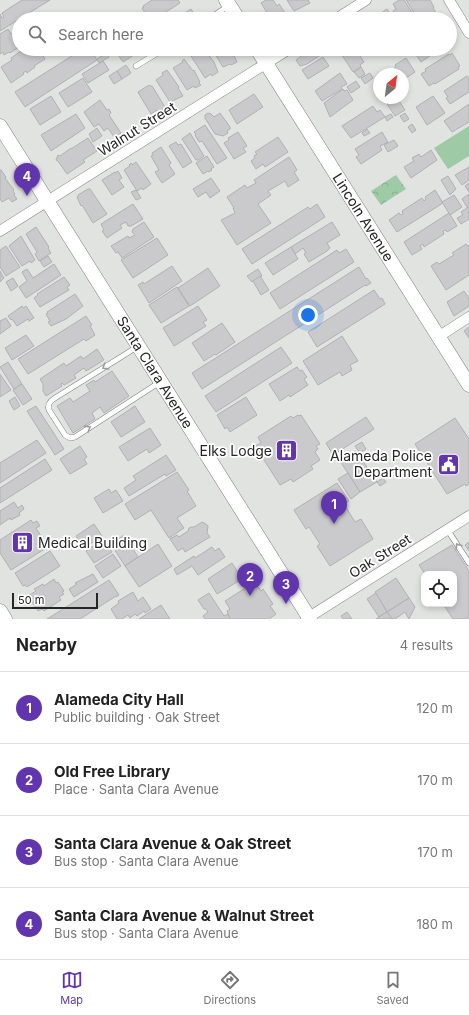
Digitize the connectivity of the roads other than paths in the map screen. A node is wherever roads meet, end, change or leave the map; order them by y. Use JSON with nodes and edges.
{"nodes":[{"id":1,"x":366,"y":0,"type":"edge"},
{"id":2,"x":448,"y":0,"type":"edge"},
{"id":3,"x":228,"y":3,"type":"edge"},
{"id":4,"x":218,"y":12,"type":"edge"},
{"id":5,"x":234,"y":12,"type":"edge"},
{"id":6,"x":347,"y":12,"type":"edge"},
{"id":7,"x":456,"y":12,"type":"edge"},
{"id":8,"x":457,"y":14,"type":"edge"},
{"id":9,"x":469,"y":32,"type":"edge"},
{"id":10,"x":152,"y":56,"type":"edge"},
{"id":11,"x":261,"y":56,"type":"edge"},
{"id":12,"x":278,"y":56,"type":"edge"},
{"id":13,"x":266,"y":64,"type":"junction"},
{"id":14,"x":136,"y":66,"type":"dead end"},
{"id":15,"x":0,"y":126,"type":"edge"},
{"id":16,"x":47,"y":201,"type":"junction"},
{"id":17,"x":0,"y":231,"type":"edge"},
{"id":18,"x":469,"y":317,"type":"edge"},
{"id":19,"x":438,"y":337,"type":"junction"},
{"id":20,"x":138,"y":346,"type":"junction"},
{"id":21,"x":161,"y":382,"type":"junction"},
{"id":22,"x":469,"y":386,"type":"edge"},
{"id":23,"x":469,"y":516,"type":"edge"},
{"id":24,"x":447,"y":529,"type":"junction"},
{"id":25,"x":469,"y":563,"type":"edge"},
{"id":26,"x":0,"y":611,"type":"edge"},
{"id":27,"x":309,"y":618,"type":"edge"},
{"id":28,"x":5,"y":619,"type":"edge"}],
"edges":[{"from":1,"to":6,"type":"street"},
{"from":2,"to":7,"type":"street"},
{"from":3,"to":4,"type":"lane"},
{"from":3,"to":5,"type":"street"},
{"from":8,"to":9,"type":"street"},
{"from":10,"to":14,"type":"lane"},
{"from":11,"to":13,"type":"street","name":"Lincoln Avenue"},
{"from":12,"to":13,"type":"street","name":"Walnut Street"},
{"from":13,"to":16,"type":"street","name":"Walnut Street"},
{"from":13,"to":19,"type":"street","name":"Lincoln Avenue"},
{"from":15,"to":16,"type":"street","name":"Santa Clara Avenue"},
{"from":16,"to":17,"type":"street","name":"Walnut Street"},
{"from":16,"to":20,"type":"street","name":"Santa Clara Avenue"},
{"from":18,"to":19,"type":"street"},
{"from":19,"to":22,"type":"street","name":"Lincoln Avenue"},
{"from":20,"to":21,"type":"street","name":"Santa Clara Avenue"},
{"from":20,"to":21,"type":"lane","one_way":true},
{"from":21,"to":27,"type":"street","name":"Santa Clara Avenue"},
{"from":23,"to":24,"type":"street","name":"Oak Street"},
{"from":25,"to":24,"type":"lane","one_way":true},
{"from":24,"to":27,"type":"street","name":"Oak Street"},
{"from":26,"to":28,"type":"street"}]}
